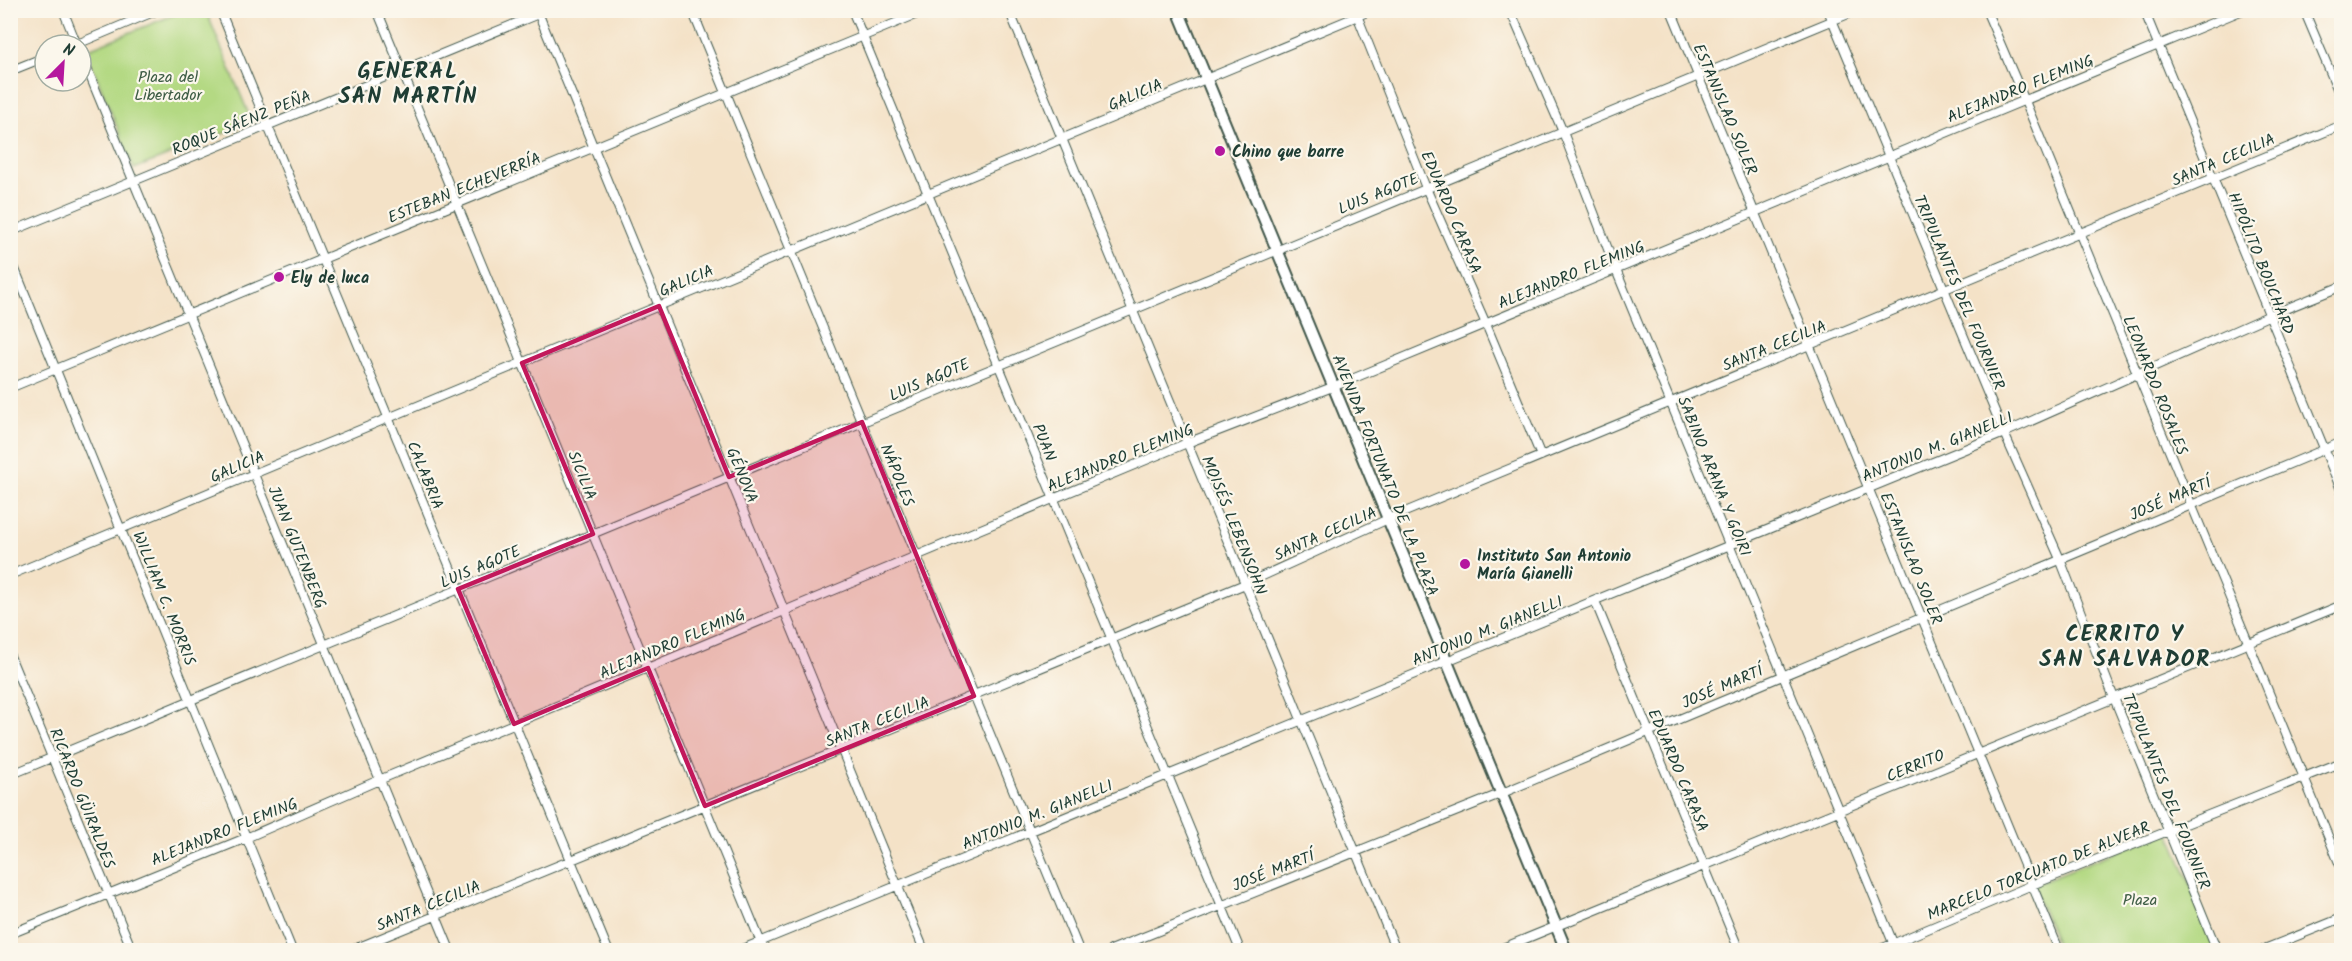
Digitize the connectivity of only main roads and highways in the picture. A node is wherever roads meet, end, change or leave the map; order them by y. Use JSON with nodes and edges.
{"nodes":[{"id":1,"x":1178,"y":10,"type":"edge"},
{"id":2,"x":1566,"y":951,"type":"edge"}],
"edges":[{"from":1,"to":2,"type":"main road","name":"AVENIDA FORTUNATO DE LA PLAZA"}]}
